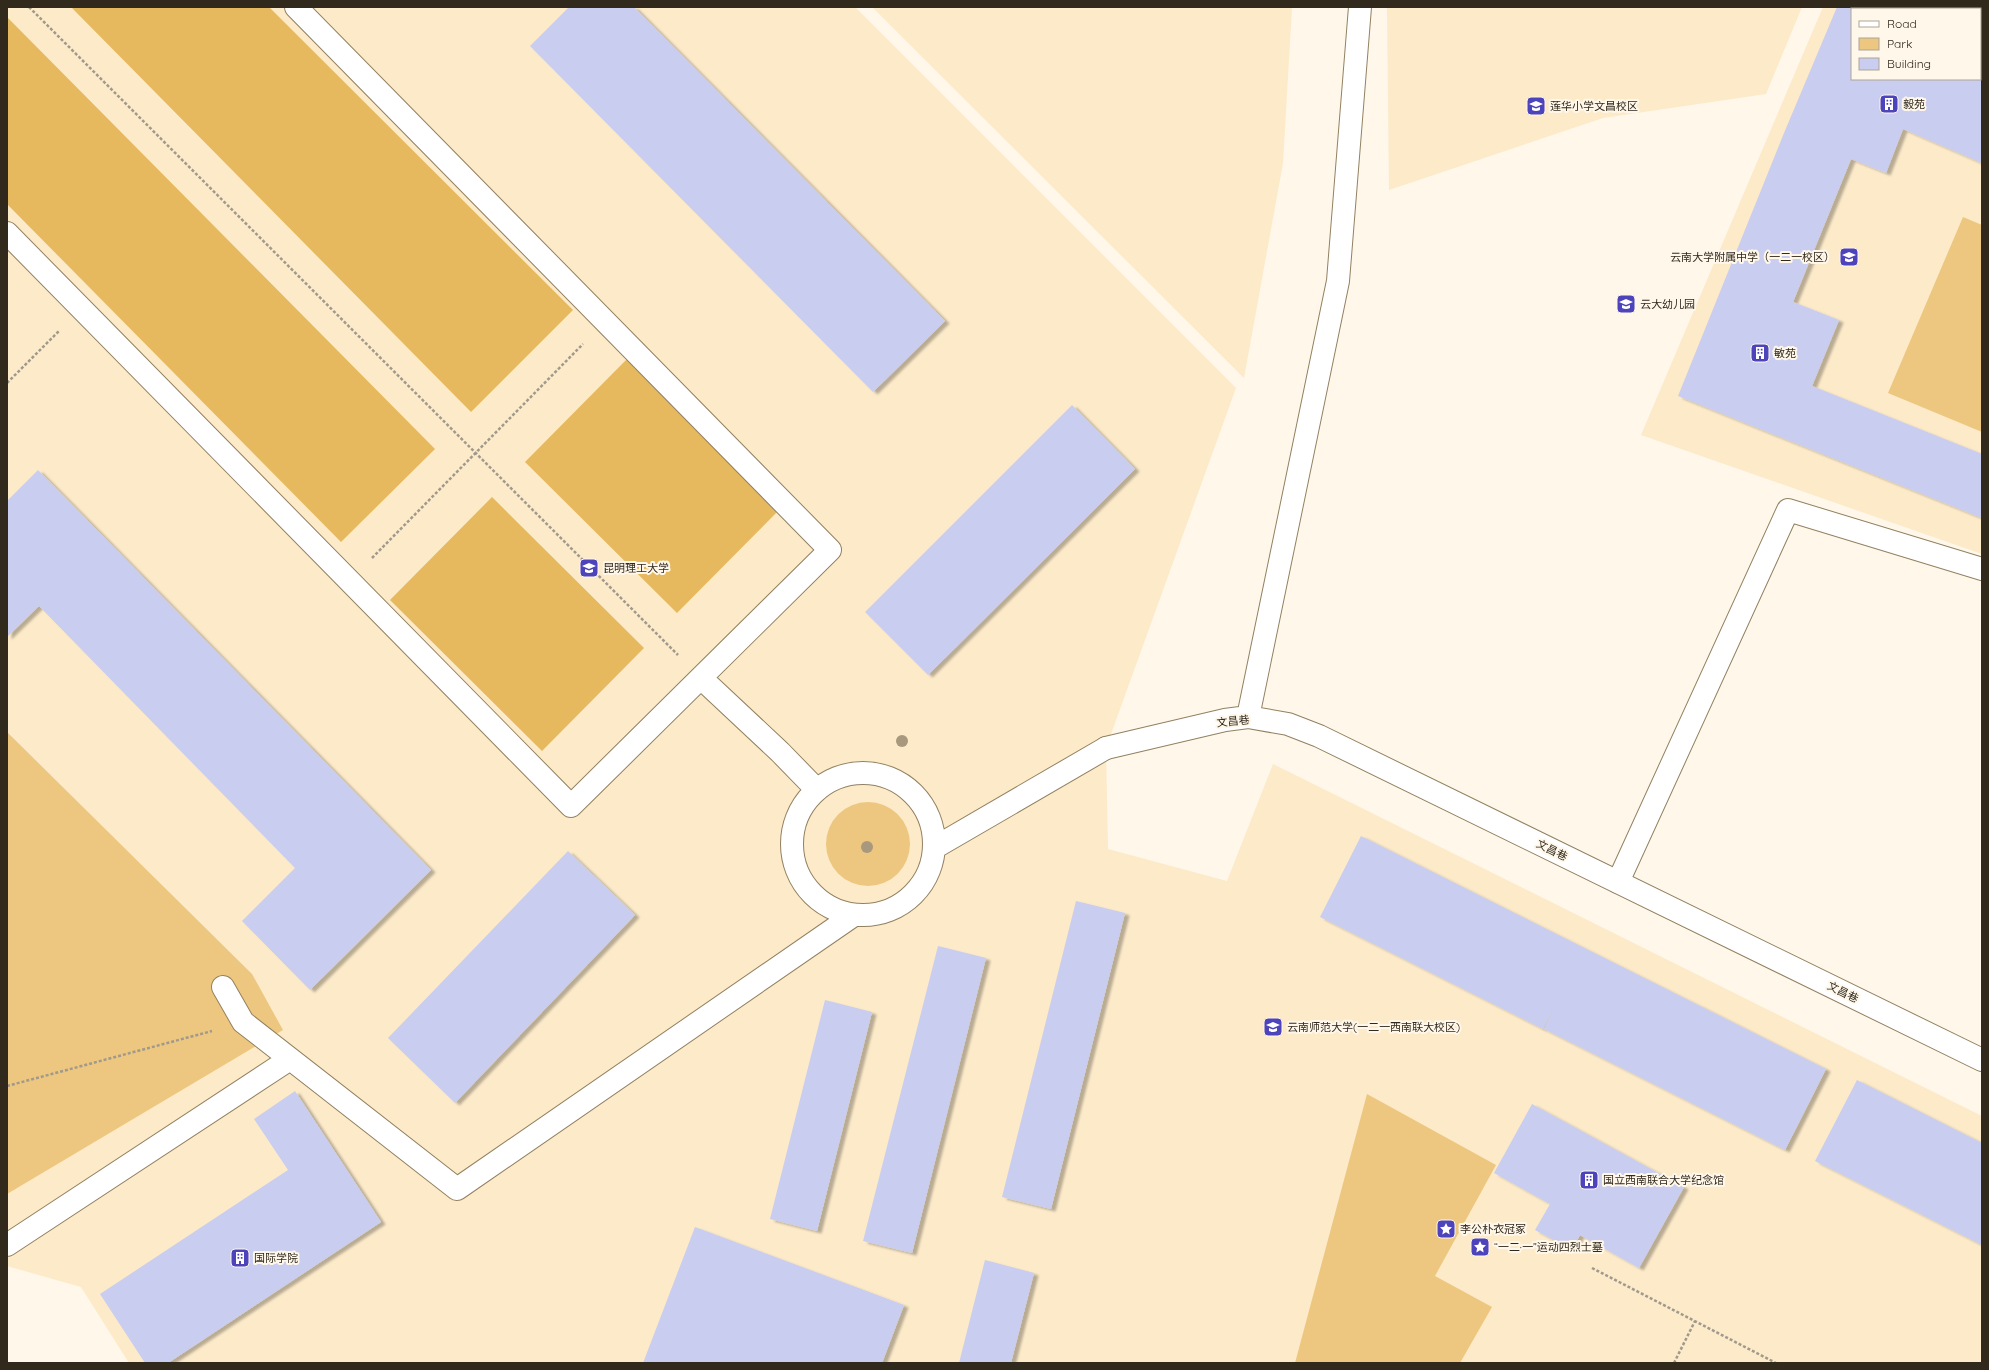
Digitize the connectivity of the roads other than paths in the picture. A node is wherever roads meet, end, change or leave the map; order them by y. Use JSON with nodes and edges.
{"nodes":[{"id":1,"x":296,"y":7,"type":"edge"},
{"id":2,"x":1360,"y":7,"type":"edge"},
{"id":3,"x":7,"y":233,"type":"edge"},
{"id":4,"x":1982,"y":569,"type":"edge"},
{"id":5,"x":701,"y":678,"type":"junction"},
{"id":6,"x":1248,"y":717,"type":"junction"},
{"id":7,"x":817,"y":790,"type":"junction"},
{"id":8,"x":934,"y":848,"type":"junction"},
{"id":9,"x":1618,"y":882,"type":"junction"},
{"id":10,"x":854,"y":915,"type":"junction"},
{"id":11,"x":223,"y":987,"type":"dead end"},
{"id":12,"x":290,"y":1059,"type":"junction"},
{"id":13,"x":1982,"y":1060,"type":"edge"},
{"id":14,"x":7,"y":1245,"type":"edge"}],
"edges":[{"from":1,"to":5,"type":"street"},
{"from":2,"to":6,"type":"street"},
{"from":3,"to":5,"type":"street"},
{"from":4,"to":9,"type":"street"},
{"from":5,"to":7,"type":"street"},
{"from":6,"to":8,"type":"street","name":"文昌巷"},
{"from":6,"to":9,"type":"street","name":"文昌巷"},
{"from":7,"to":8,"type":"street"},
{"from":7,"to":10,"type":"street"},
{"from":8,"to":10,"type":"street"},
{"from":9,"to":13,"type":"street","name":"文昌巷"},
{"from":10,"to":12,"type":"street"},
{"from":11,"to":12,"type":"street"},
{"from":12,"to":14,"type":"street"}]}
